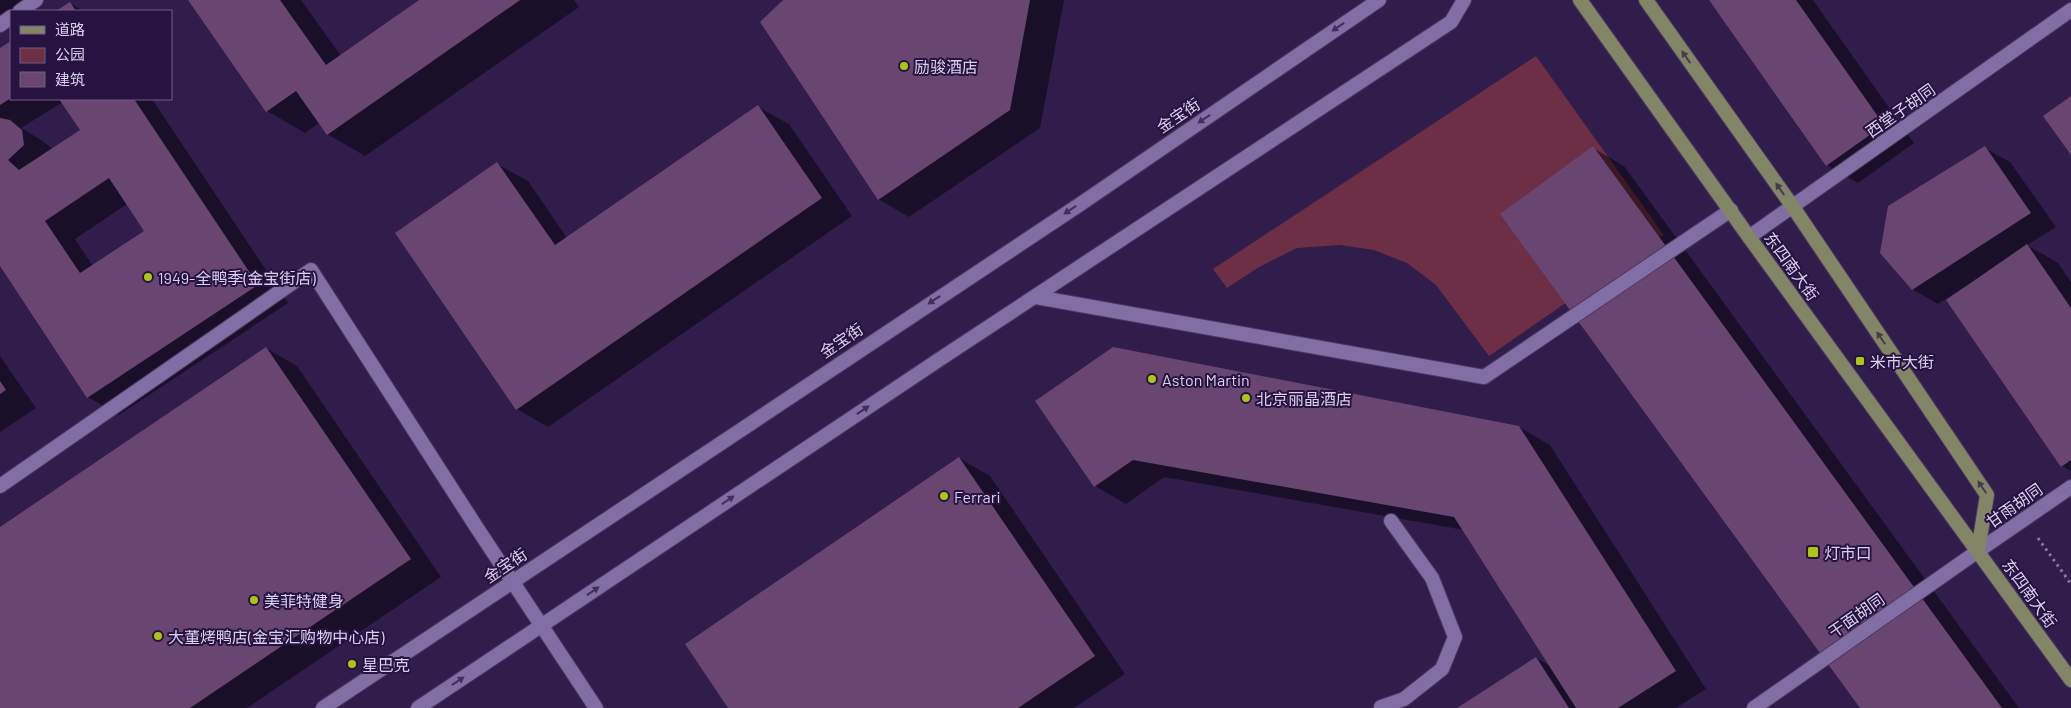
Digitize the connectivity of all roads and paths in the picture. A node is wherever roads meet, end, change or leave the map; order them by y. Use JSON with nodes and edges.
{"nodes":[{"id":1,"x":36,"y":0,"type":"edge"},
{"id":2,"x":1379,"y":0,"type":"edge"},
{"id":3,"x":1464,"y":0,"type":"edge"},
{"id":4,"x":1580,"y":0,"type":"edge"},
{"id":5,"x":1646,"y":0,"type":"edge"},
{"id":6,"x":21,"y":10,"type":"edge"},
{"id":7,"x":2071,"y":10,"type":"edge"},
{"id":8,"x":1793,"y":207,"type":"junction"},
{"id":9,"x":1731,"y":210,"type":"junction"},
{"id":10,"x":1750,"y":238,"type":"junction"},
{"id":11,"x":1036,"y":297,"type":"junction"},
{"id":12,"x":0,"y":486,"type":"edge"},
{"id":13,"x":2071,"y":487,"type":"edge"},
{"id":14,"x":1391,"y":521,"type":"dead end"},
{"id":15,"x":1978,"y":552,"type":"junction"},
{"id":16,"x":513,"y":581,"type":"junction"},
{"id":17,"x":541,"y":626,"type":"junction"},
{"id":18,"x":2071,"y":680,"type":"edge"},
{"id":19,"x":1381,"y":707,"type":"edge"},
{"id":20,"x":323,"y":708,"type":"edge"},
{"id":21,"x":418,"y":708,"type":"edge"},
{"id":22,"x":596,"y":708,"type":"edge"},
{"id":23,"x":1754,"y":708,"type":"edge"}],
"edges":[{"from":1,"to":6,"type":"main road"},
{"from":2,"to":16,"type":"main road","name":"金宝街","one_way":true},
{"from":3,"to":11,"type":"main road"},
{"from":4,"to":9,"type":"main road","name":"东四南大街"},
{"from":8,"to":5,"type":"main road","name":"东四南大街","one_way":true},
{"from":7,"to":8,"type":"main road","name":"西堂子胡同"},
{"from":8,"to":10,"type":"main road","name":"西堂子胡同"},
{"from":15,"to":8,"type":"main road","name":"东四南大街","one_way":true},
{"from":9,"to":10,"type":"main road","name":"东四南大街"},
{"from":9,"to":11,"type":"main road"},
{"from":10,"to":15,"type":"main road","name":"东四南大街"},
{"from":17,"to":11,"type":"main road","one_way":true},
{"from":12,"to":16,"type":"main road"},
{"from":13,"to":15,"type":"main road","name":"甘雨胡同"},
{"from":14,"to":19,"type":"main road"},
{"from":15,"to":18,"type":"main road","name":"东四南大街"},
{"from":15,"to":23,"type":"main road","name":"干面胡同"},
{"from":16,"to":17,"type":"main road"},
{"from":16,"to":20,"type":"main road","name":"金宝街"},
{"from":21,"to":17,"type":"main road","one_way":true},
{"from":17,"to":22,"type":"main road"}]}
